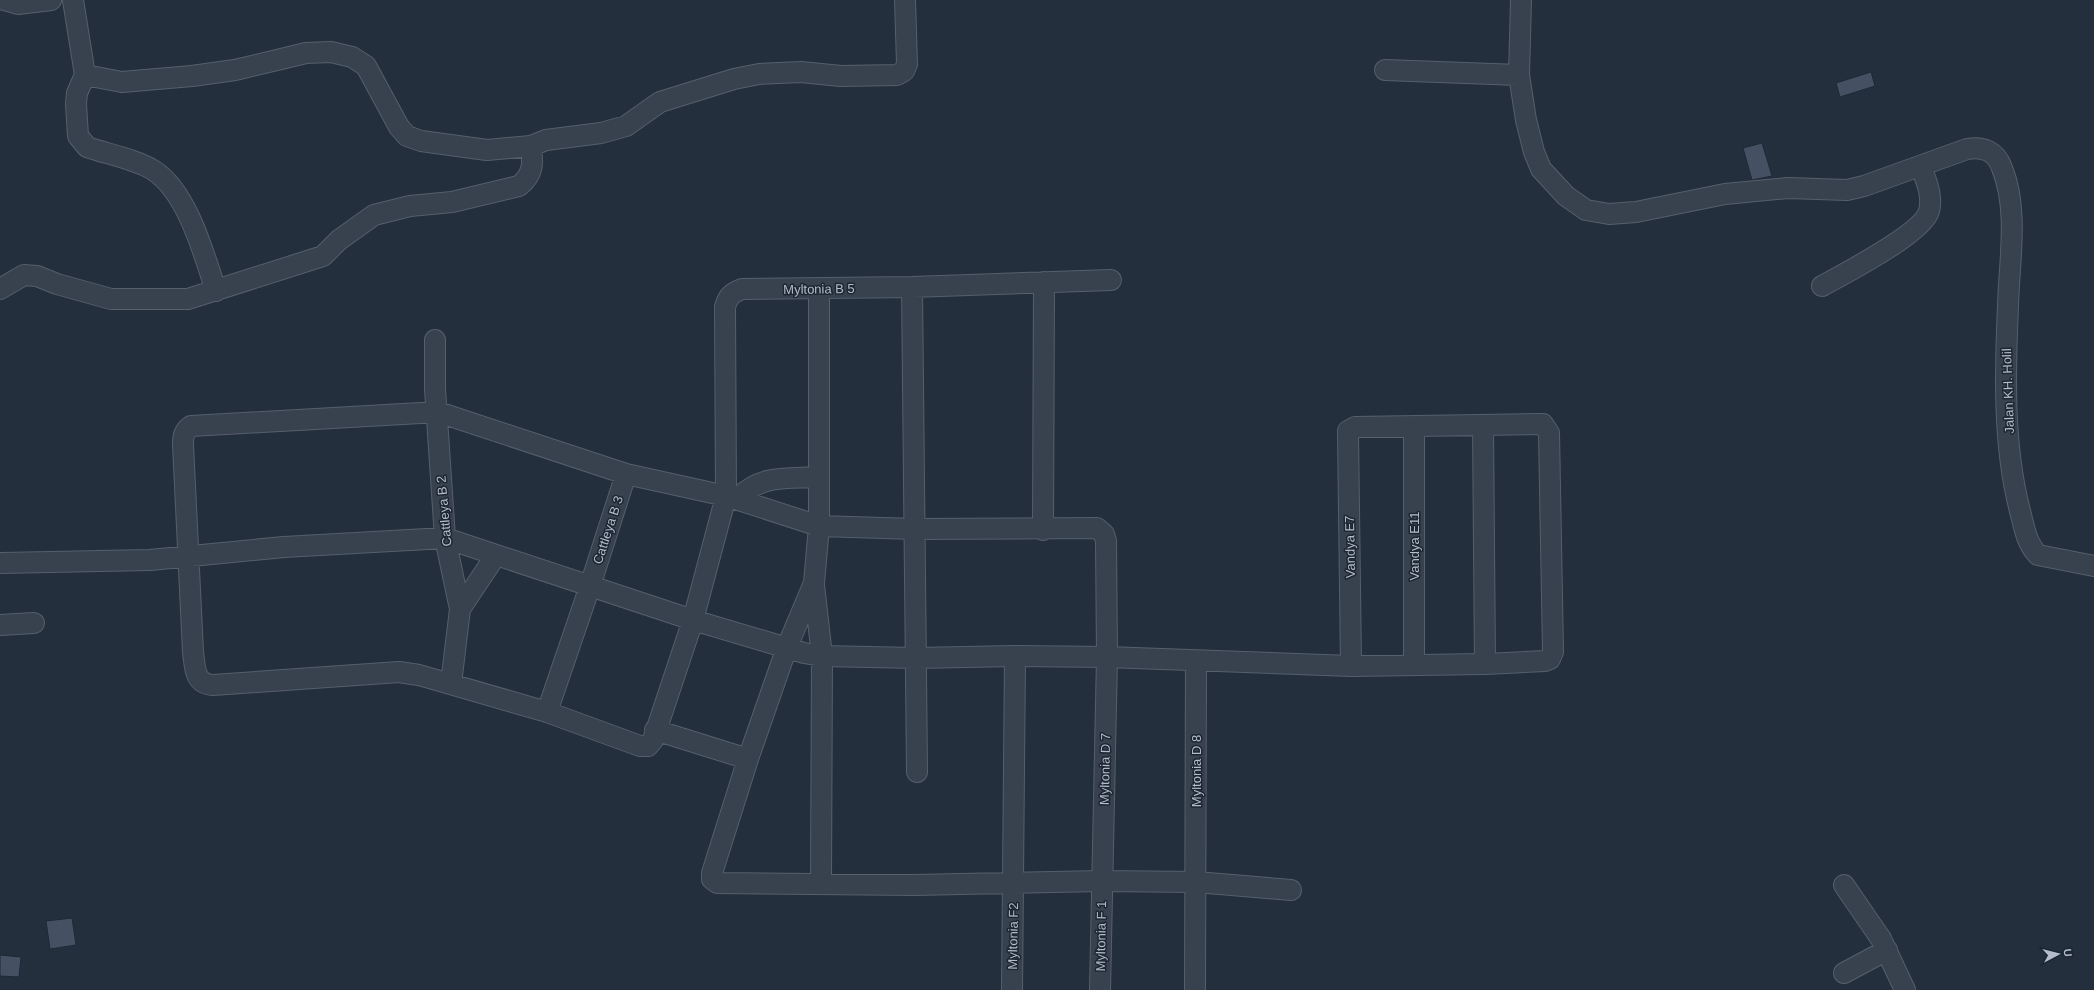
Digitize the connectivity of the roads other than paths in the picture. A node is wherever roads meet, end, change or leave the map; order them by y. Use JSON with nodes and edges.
{"nodes":[{"id":1,"x":4,"y":0,"type":"edge"},
{"id":2,"x":51,"y":0,"type":"edge"},
{"id":3,"x":73,"y":0,"type":"edge"},
{"id":4,"x":905,"y":0,"type":"edge"},
{"id":5,"x":1521,"y":0,"type":"edge"},
{"id":6,"x":1385,"y":70,"type":"dead end"},
{"id":7,"x":1519,"y":75,"type":"junction"},
{"id":8,"x":85,"y":76,"type":"junction"},
{"id":9,"x":531,"y":146,"type":"junction"},
{"id":10,"x":1921,"y":166,"type":"junction"},
{"id":11,"x":1111,"y":280,"type":"dead end"},
{"id":12,"x":1044,"y":282,"type":"junction"},
{"id":13,"x":1822,"y":286,"type":"dead end"},
{"id":14,"x":912,"y":287,"type":"junction"},
{"id":15,"x":0,"y":289,"type":"edge"},
{"id":16,"x":819,"y":289,"type":"junction"},
{"id":17,"x":216,"y":290,"type":"junction"},
{"id":18,"x":435,"y":340,"type":"dead end"},
{"id":19,"x":438,"y":412,"type":"junction"},
{"id":20,"x":1483,"y":425,"type":"junction"},
{"id":21,"x":1414,"y":427,"type":"junction"},
{"id":22,"x":626,"y":474,"type":"junction"},
{"id":23,"x":819,"y":477,"type":"junction"},
{"id":24,"x":732,"y":498,"type":"junction"},
{"id":25,"x":818,"y":526,"type":"junction"},
{"id":26,"x":915,"y":529,"type":"junction"},
{"id":27,"x":1043,"y":530,"type":"junction"},
{"id":28,"x":445,"y":538,"type":"junction"},
{"id":29,"x":496,"y":555,"type":"junction"},
{"id":30,"x":189,"y":556,"type":"junction"},
{"id":31,"x":0,"y":563,"type":"edge"},
{"id":32,"x":2094,"y":566,"type":"edge"},
{"id":33,"x":814,"y":583,"type":"junction"},
{"id":34,"x":590,"y":586,"type":"junction"},
{"id":35,"x":460,"y":609,"type":"junction"},
{"id":36,"x":693,"y":620,"type":"junction"},
{"id":37,"x":34,"y":623,"type":"dead end"},
{"id":38,"x":0,"y":625,"type":"edge"},
{"id":39,"x":787,"y":647,"type":"junction"},
{"id":40,"x":822,"y":656,"type":"junction"},
{"id":41,"x":1015,"y":656,"type":"junction"},
{"id":42,"x":1108,"y":657,"type":"junction"},
{"id":43,"x":916,"y":658,"type":"junction"},
{"id":44,"x":1196,"y":661,"type":"junction"},
{"id":45,"x":1485,"y":664,"type":"junction"},
{"id":46,"x":1414,"y":665,"type":"junction"},
{"id":47,"x":1351,"y":666,"type":"junction"},
{"id":48,"x":451,"y":684,"type":"junction"},
{"id":49,"x":547,"y":712,"type":"junction"},
{"id":50,"x":655,"y":730,"type":"junction"},
{"id":51,"x":748,"y":759,"type":"junction"},
{"id":52,"x":917,"y":772,"type":"dead end"},
{"id":53,"x":1102,"y":881,"type":"junction"},
{"id":54,"x":1196,"y":882,"type":"junction"},
{"id":55,"x":821,"y":883,"type":"junction"},
{"id":56,"x":1014,"y":883,"type":"junction"},
{"id":57,"x":1844,"y":885,"type":"dead end"},
{"id":58,"x":1291,"y":890,"type":"dead end"},
{"id":59,"x":1886,"y":950,"type":"junction"},
{"id":60,"x":1844,"y":973,"type":"dead end"},
{"id":61,"x":1012,"y":990,"type":"edge"},
{"id":62,"x":1100,"y":990,"type":"edge"},
{"id":63,"x":1195,"y":990,"type":"edge"},
{"id":64,"x":1905,"y":990,"type":"edge"}],
"edges":[{"from":1,"to":2,"type":"street"},
{"from":3,"to":8,"type":"street"},
{"from":4,"to":9,"type":"street"},
{"from":5,"to":7,"type":"street"},
{"from":6,"to":7,"type":"street"},
{"from":7,"to":10,"type":"street"},
{"from":8,"to":9,"type":"street"},
{"from":8,"to":17,"type":"street"},
{"from":9,"to":17,"type":"street"},
{"from":10,"to":13,"type":"street"},
{"from":10,"to":32,"type":"street","name":"Jalan KH. Holil"},
{"from":11,"to":12,"type":"street","name":"Myltonia B 5"},
{"from":12,"to":14,"type":"street","name":"Myltonia B 5"},
{"from":12,"to":27,"type":"street"},
{"from":14,"to":16,"type":"street","name":"Myltonia B 5"},
{"from":14,"to":26,"type":"street"},
{"from":15,"to":17,"type":"street"},
{"from":16,"to":23,"type":"street"},
{"from":16,"to":24,"type":"street","name":"Myltonia B 5"},
{"from":18,"to":19,"type":"street","name":"Cattleya B 2"},
{"from":19,"to":22,"type":"street","name":"Myltonia D 7"},
{"from":19,"to":28,"type":"street","name":"Cattleya B 2"},
{"from":19,"to":30,"type":"street"},
{"from":20,"to":21,"type":"street"},
{"from":20,"to":45,"type":"street"},
{"from":20,"to":45,"type":"street"},
{"from":21,"to":46,"type":"street","name":"Vandya E11"},
{"from":21,"to":47,"type":"street","name":"Vandya E7"},
{"from":22,"to":24,"type":"street","name":"Myltonia D 7"},
{"from":22,"to":34,"type":"street","name":"Cattleya B 3"},
{"from":23,"to":24,"type":"street"},
{"from":23,"to":25,"type":"street"},
{"from":24,"to":25,"type":"street","name":"Myltonia D 7"},
{"from":24,"to":36,"type":"street"},
{"from":25,"to":26,"type":"street","name":"Myltonia D 7"},
{"from":25,"to":33,"type":"street"},
{"from":26,"to":27,"type":"street","name":"Myltonia D 7"},
{"from":26,"to":43,"type":"street"},
{"from":27,"to":42,"type":"street","name":"Myltonia D 7"},
{"from":28,"to":29,"type":"street"},
{"from":28,"to":30,"type":"street"},
{"from":28,"to":35,"type":"street","name":"Cattleya B 2"},
{"from":29,"to":34,"type":"street"},
{"from":29,"to":35,"type":"street","name":"Cattleya B 2"},
{"from":30,"to":31,"type":"street"},
{"from":30,"to":48,"type":"street"},
{"from":33,"to":39,"type":"street"},
{"from":33,"to":40,"type":"street"},
{"from":34,"to":36,"type":"street"},
{"from":34,"to":49,"type":"street","name":"Cattleya B 3"},
{"from":35,"to":48,"type":"street","name":"Cattleya B 2"},
{"from":36,"to":39,"type":"street"},
{"from":36,"to":50,"type":"street"},
{"from":37,"to":38,"type":"street"},
{"from":39,"to":40,"type":"street"},
{"from":39,"to":51,"type":"street"},
{"from":40,"to":43,"type":"street"},
{"from":40,"to":55,"type":"street"},
{"from":41,"to":42,"type":"street"},
{"from":41,"to":43,"type":"street"},
{"from":41,"to":56,"type":"street","name":"Myltonia F2"},
{"from":42,"to":44,"type":"street"},
{"from":42,"to":53,"type":"street","name":"Myltonia D 7"},
{"from":43,"to":52,"type":"street"},
{"from":44,"to":47,"type":"street"},
{"from":44,"to":54,"type":"street","name":"Myltonia D 8"},
{"from":45,"to":46,"type":"street"},
{"from":46,"to":47,"type":"street"},
{"from":48,"to":49,"type":"street"},
{"from":49,"to":50,"type":"street"},
{"from":50,"to":51,"type":"street"},
{"from":51,"to":55,"type":"street"},
{"from":53,"to":54,"type":"street"},
{"from":53,"to":56,"type":"street"},
{"from":53,"to":62,"type":"street","name":"Myltonia F 1"},
{"from":54,"to":58,"type":"street"},
{"from":54,"to":63,"type":"street","name":"Myltonia D 8"},
{"from":55,"to":56,"type":"street"},
{"from":56,"to":61,"type":"street","name":"Myltonia F2"},
{"from":57,"to":59,"type":"street"},
{"from":59,"to":60,"type":"street"},
{"from":59,"to":64,"type":"street"}]}
